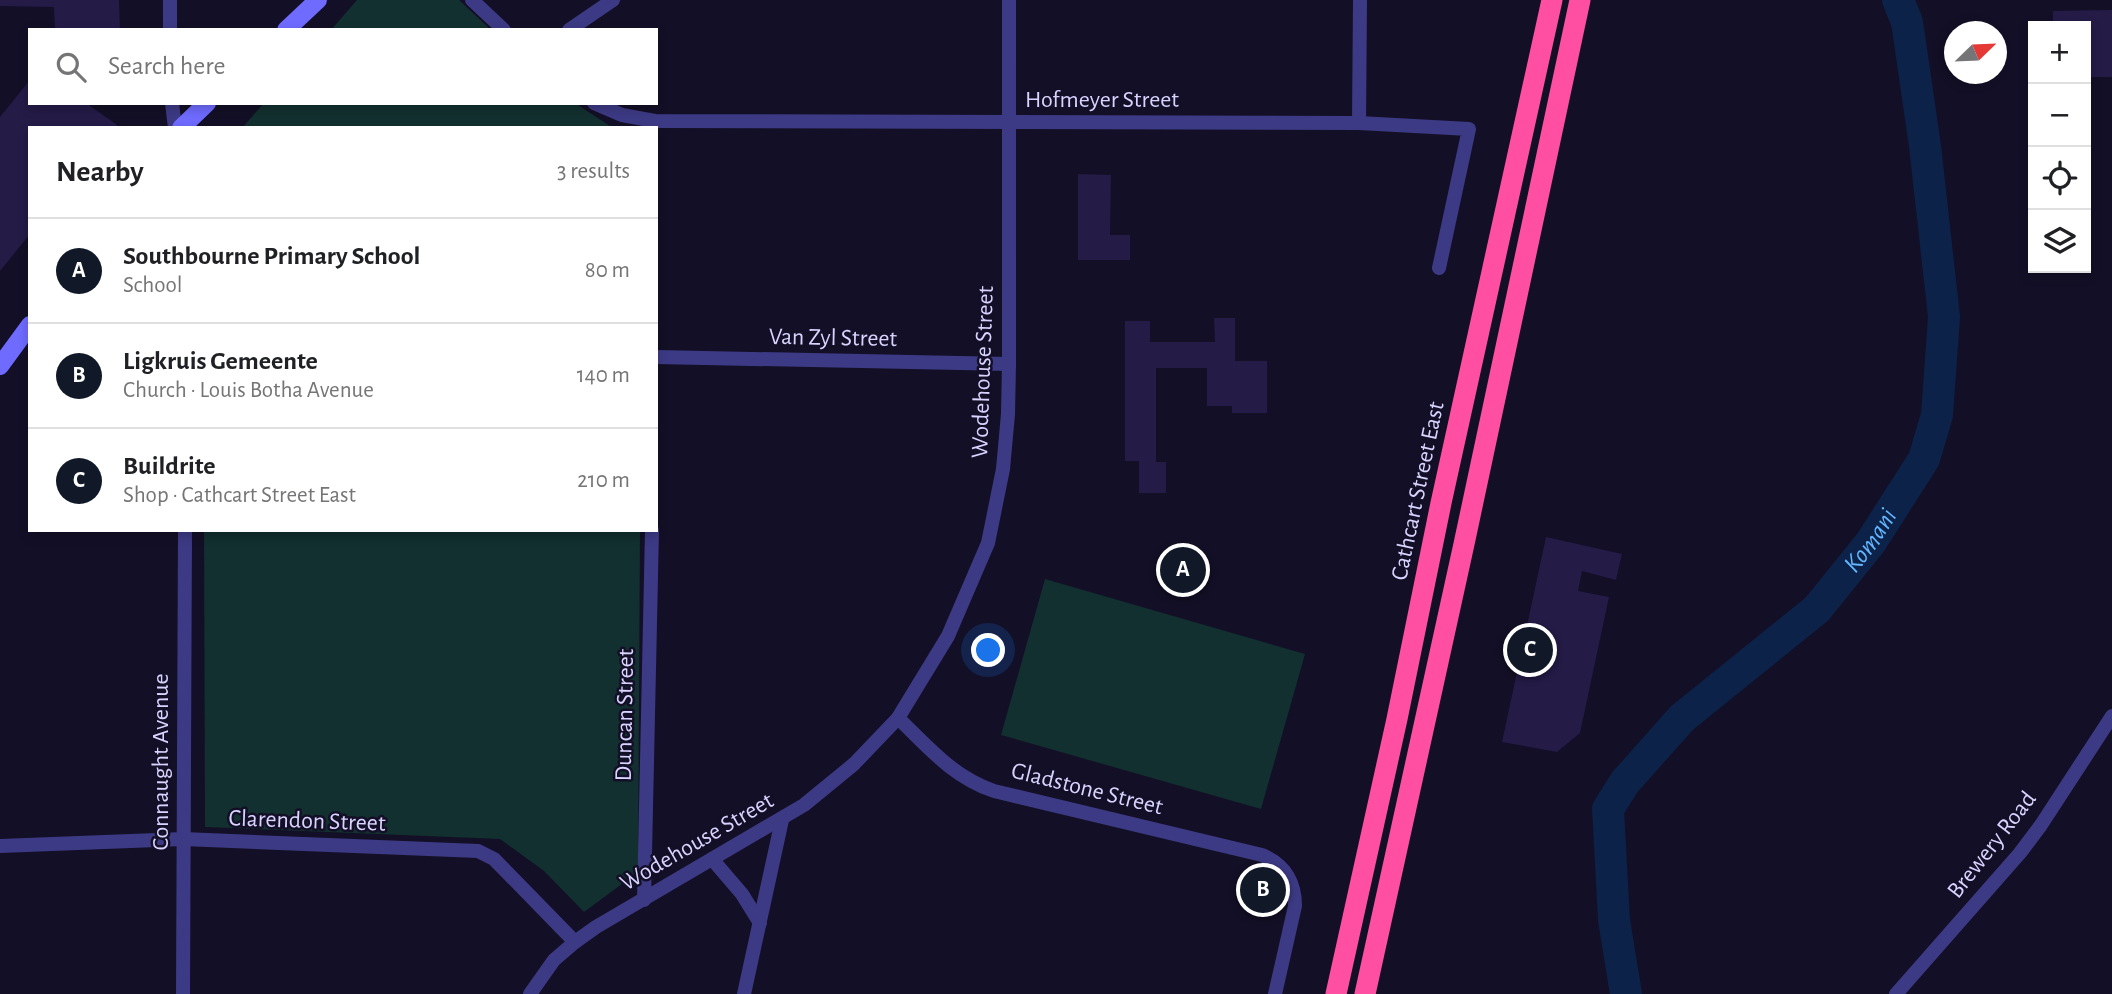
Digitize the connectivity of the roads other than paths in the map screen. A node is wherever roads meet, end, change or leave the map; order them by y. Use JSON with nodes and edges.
{"nodes":[{"id":1,"x":170,"y":0,"type":"edge"},
{"id":2,"x":317,"y":0,"type":"edge"},
{"id":3,"x":472,"y":0,"type":"edge"},
{"id":4,"x":613,"y":0,"type":"edge"},
{"id":5,"x":1009,"y":0,"type":"edge"},
{"id":6,"x":1360,"y":0,"type":"edge"},
{"id":7,"x":1552,"y":0,"type":"edge"},
{"id":8,"x":1580,"y":0,"type":"edge"},
{"id":9,"x":170,"y":28,"type":"edge"},
{"id":10,"x":288,"y":28,"type":"edge"},
{"id":11,"x":502,"y":28,"type":"edge"},
{"id":12,"x":572,"y":28,"type":"edge"},
{"id":13,"x":172,"y":105,"type":"edge"},
{"id":14,"x":205,"y":105,"type":"edge"},
{"id":15,"x":599,"y":105,"type":"edge"},
{"id":16,"x":1009,"y":122,"type":"junction"},
{"id":17,"x":1359,"y":123,"type":"junction"},
{"id":18,"x":655,"y":125,"type":"edge"},
{"id":19,"x":175,"y":126,"type":"edge"},
{"id":20,"x":183,"y":126,"type":"edge"},
{"id":21,"x":1439,"y":268,"type":"dead end"},
{"id":22,"x":28,"y":328,"type":"edge"},
{"id":23,"x":658,"y":357,"type":"edge"},
{"id":24,"x":1009,"y":364,"type":"junction"},
{"id":25,"x":0,"y":366,"type":"edge"},
{"id":26,"x":185,"y":532,"type":"edge"},
{"id":27,"x":652,"y":532,"type":"edge"},
{"id":28,"x":2112,"y":716,"type":"edge"},
{"id":29,"x":898,"y":718,"type":"junction"},
{"id":30,"x":782,"y":820,"type":"junction"},
{"id":31,"x":183,"y":839,"type":"junction"},
{"id":32,"x":0,"y":846,"type":"edge"},
{"id":33,"x":712,"y":859,"type":"junction"},
{"id":34,"x":644,"y":900,"type":"junction"},
{"id":35,"x":760,"y":923,"type":"junction"},
{"id":36,"x":575,"y":942,"type":"junction"},
{"id":37,"x":183,"y":994,"type":"edge"},
{"id":38,"x":530,"y":994,"type":"edge"},
{"id":39,"x":744,"y":994,"type":"edge"},
{"id":40,"x":1275,"y":994,"type":"edge"},
{"id":41,"x":1336,"y":994,"type":"edge"},
{"id":42,"x":1365,"y":994,"type":"edge"},
{"id":43,"x":1896,"y":994,"type":"edge"}],
"edges":[{"from":1,"to":9,"type":"street"},
{"from":2,"to":10,"type":"street"},
{"from":3,"to":11,"type":"street"},
{"from":4,"to":12,"type":"street"},
{"from":5,"to":16,"type":"street","name":"Wodehouse Street"},
{"from":6,"to":17,"type":"street"},
{"from":7,"to":41,"type":"highway","name":"Cathcart Street East"},
{"from":8,"to":42,"type":"highway"},
{"from":13,"to":19,"type":"street"},
{"from":14,"to":20,"type":"street"},
{"from":15,"to":18,"type":"street","name":"Hofmeyer Street"},
{"from":16,"to":17,"type":"street","name":"Hofmeyer Street"},
{"from":16,"to":18,"type":"street","name":"Hofmeyer Street"},
{"from":16,"to":24,"type":"street","name":"Wodehouse Street"},
{"from":17,"to":21,"type":"street","name":"Hofmeyer Street"},
{"from":22,"to":25,"type":"street"},
{"from":23,"to":24,"type":"street","name":"Van Zyl Street"},
{"from":24,"to":29,"type":"street","name":"Wodehouse Street"},
{"from":26,"to":31,"type":"street","name":"Connaught Avenue"},
{"from":27,"to":34,"type":"street","name":"Duncan Street"},
{"from":28,"to":43,"type":"street","name":"Brewery Road"},
{"from":29,"to":30,"type":"street","name":"Wodehouse Street"},
{"from":29,"to":40,"type":"street","name":"Gladstone Street"},
{"from":30,"to":33,"type":"street","name":"Wodehouse Street"},
{"from":30,"to":35,"type":"street"},
{"from":31,"to":32,"type":"street","name":"Clarendon Street"},
{"from":31,"to":36,"type":"street","name":"Clarendon Street"},
{"from":31,"to":37,"type":"street","name":"Connaught Avenue"},
{"from":33,"to":34,"type":"street","name":"Wodehouse Street"},
{"from":33,"to":35,"type":"street"},
{"from":34,"to":36,"type":"street","name":"Wodehouse Street"},
{"from":35,"to":39,"type":"street"},
{"from":36,"to":38,"type":"street","name":"Wodehouse Street"}]}
